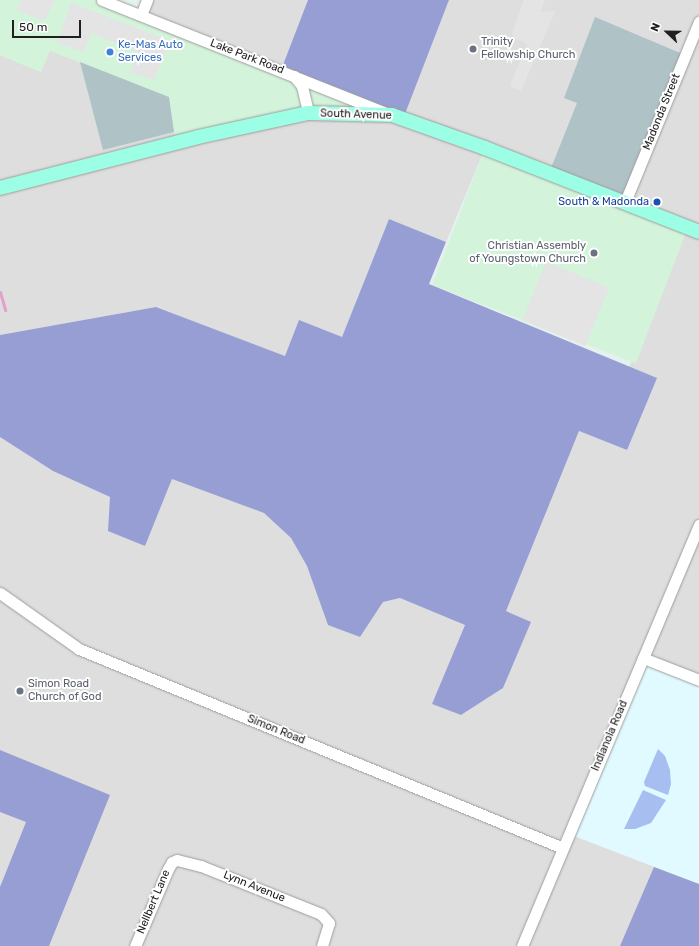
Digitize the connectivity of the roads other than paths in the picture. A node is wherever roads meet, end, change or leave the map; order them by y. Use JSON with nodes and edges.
{"nodes":[{"id":1,"x":102,"y":0,"type":"edge"},
{"id":2,"x":147,"y":0,"type":"edge"},
{"id":3,"x":141,"y":15,"type":"junction"},
{"id":4,"x":699,"y":22,"type":"edge"},
{"id":5,"x":294,"y":75,"type":"junction"},
{"id":6,"x":308,"y":113,"type":"junction"},
{"id":7,"x":392,"y":115,"type":"junction"},
{"id":8,"x":0,"y":188,"type":"edge"},
{"id":9,"x":625,"y":202,"type":"junction"},
{"id":10,"x":699,"y":232,"type":"edge"},
{"id":11,"x":699,"y":525,"type":"edge"},
{"id":12,"x":0,"y":593,"type":"edge"},
{"id":13,"x":643,"y":658,"type":"junction"},
{"id":14,"x":699,"y":680,"type":"edge"},
{"id":15,"x":562,"y":848,"type":"junction"},
{"id":16,"x":175,"y":861,"type":"joint"},
{"id":17,"x":135,"y":946,"type":"edge"},
{"id":18,"x":322,"y":946,"type":"edge"},
{"id":19,"x":522,"y":946,"type":"edge"}],
"edges":[{"from":1,"to":3,"type":"street","name":"Lake Park Road"},
{"from":2,"to":3,"type":"street"},
{"from":3,"to":5,"type":"street","name":"Lake Park Road"},
{"from":4,"to":9,"type":"street","name":"Madonda Street"},
{"from":5,"to":6,"type":"street"},
{"from":5,"to":7,"type":"street","name":"Lake Park Road"},
{"from":6,"to":7,"type":"main road","name":"South Avenue"},
{"from":6,"to":8,"type":"main road","name":"South Avenue"},
{"from":7,"to":9,"type":"main road","name":"South Avenue"},
{"from":9,"to":10,"type":"main road","name":"South Avenue"},
{"from":11,"to":13,"type":"street","name":"Indianola Road"},
{"from":12,"to":15,"type":"street","name":"Simon Road"},
{"from":13,"to":14,"type":"street"},
{"from":13,"to":15,"type":"street","name":"Indianola Road"},
{"from":15,"to":19,"type":"street","name":"Indianola Road"},
{"from":16,"to":17,"type":"street","name":"Nellbert Lane"},
{"from":16,"to":18,"type":"street","name":"Lynn Avenue"}]}
